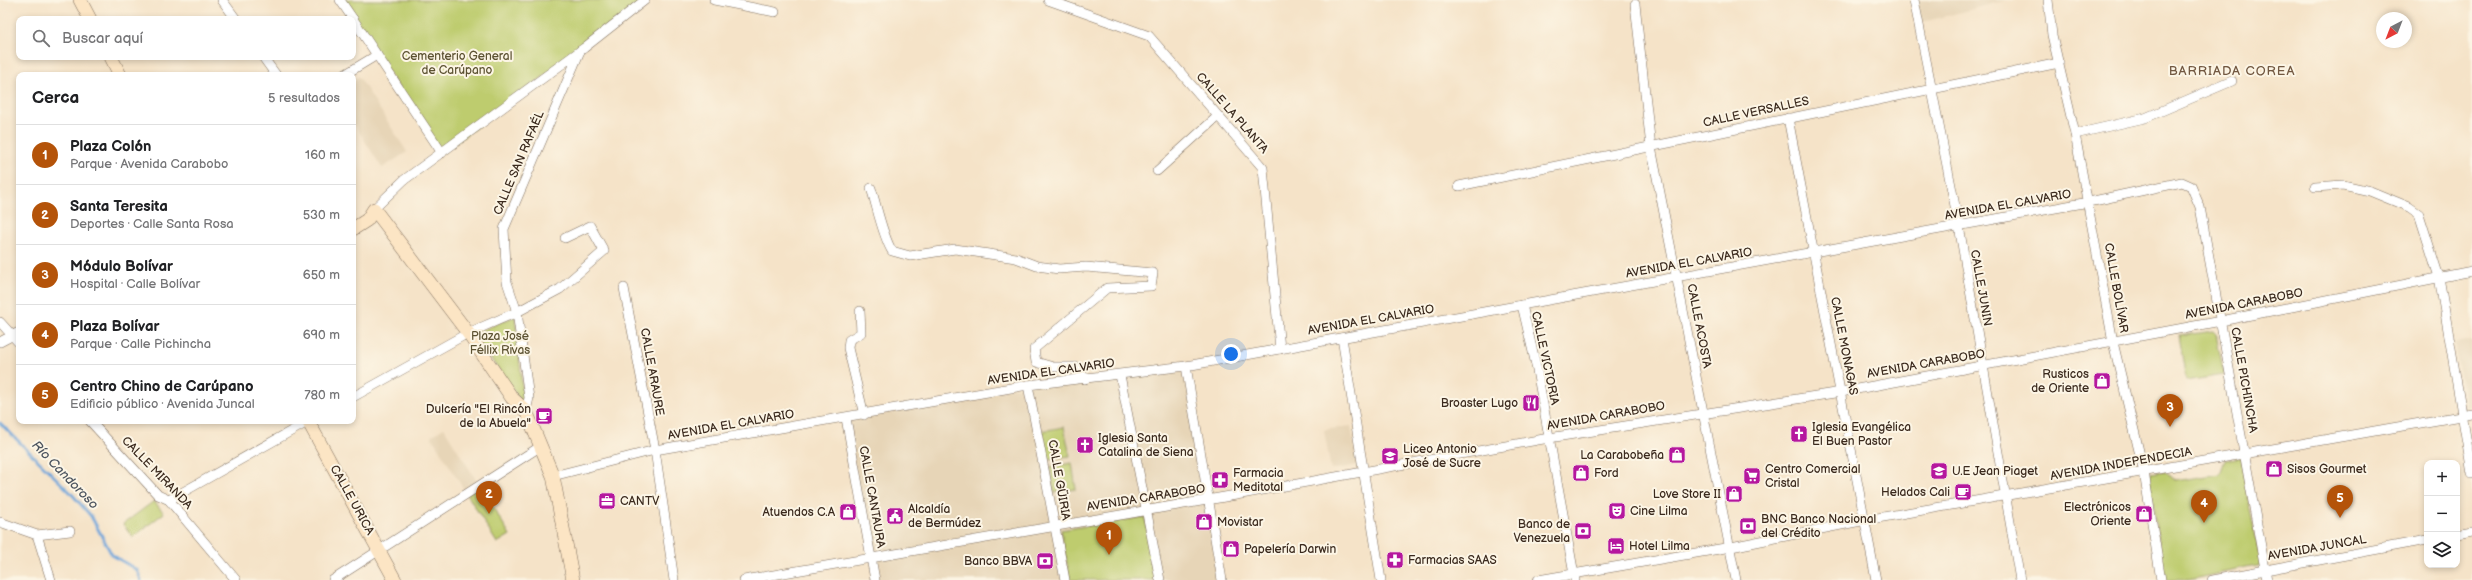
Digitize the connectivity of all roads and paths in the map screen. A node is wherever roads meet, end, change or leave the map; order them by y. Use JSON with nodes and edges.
{"nodes":[{"id":1,"x":80,"y":0,"type":"edge"},
{"id":2,"x":222,"y":0,"type":"edge"},
{"id":3,"x":340,"y":0,"type":"edge"},
{"id":4,"x":645,"y":0,"type":"edge"},
{"id":5,"x":714,"y":0,"type":"edge"},
{"id":6,"x":1048,"y":0,"type":"edge"},
{"id":7,"x":1914,"y":0,"type":"edge"},
{"id":8,"x":2048,"y":0,"type":"edge"},
{"id":9,"x":1635,"y":4,"type":"dead end"},
{"id":10,"x":775,"y":12,"type":"dead end"},
{"id":11,"x":88,"y":16,"type":"edge"},
{"id":12,"x":234,"y":16,"type":"edge"},
{"id":13,"x":351,"y":16,"type":"edge"},
{"id":14,"x":356,"y":24,"type":"edge"},
{"id":15,"x":580,"y":51,"type":"junction"},
{"id":16,"x":377,"y":55,"type":"junction"},
{"id":17,"x":112,"y":60,"type":"edge"},
{"id":18,"x":265,"y":60,"type":"edge"},
{"id":19,"x":2059,"y":63,"type":"junction"},
{"id":20,"x":118,"y":72,"type":"edge"},
{"id":21,"x":274,"y":72,"type":"edge"},
{"id":22,"x":349,"y":72,"type":"edge"},
{"id":23,"x":2232,"y":81,"type":"dead end"},
{"id":24,"x":1932,"y":88,"type":"junction"},
{"id":25,"x":1218,"y":116,"type":"junction"},
{"id":26,"x":1788,"y":118,"type":"junction"},
{"id":27,"x":2075,"y":134,"type":"junction"},
{"id":28,"x":1651,"y":147,"type":"junction"},
{"id":29,"x":442,"y":153,"type":"junction"},
{"id":30,"x":1157,"y":171,"type":"dead end"},
{"id":31,"x":1459,"y":186,"type":"dead end"},
{"id":32,"x":2191,"y":186,"type":"joint"},
{"id":33,"x":2316,"y":187,"type":"dead end"},
{"id":34,"x":871,"y":188,"type":"dead end"},
{"id":35,"x":2089,"y":202,"type":"junction"},
{"id":36,"x":374,"y":209,"type":"junction"},
{"id":37,"x":1959,"y":226,"type":"junction"},
{"id":38,"x":356,"y":227,"type":"edge"},
{"id":39,"x":565,"y":238,"type":"dead end"},
{"id":40,"x":1812,"y":252,"type":"junction"},
{"id":41,"x":2472,"y":271,"type":"edge"},
{"id":42,"x":1677,"y":277,"type":"junction"},
{"id":43,"x":2439,"y":277,"type":"junction"},
{"id":44,"x":624,"y":288,"type":"dead end"},
{"id":45,"x":1522,"y":305,"type":"junction"},
{"id":46,"x":860,"y":310,"type":"dead end"},
{"id":47,"x":517,"y":312,"type":"junction"},
{"id":48,"x":2221,"y":321,"type":"junction"},
{"id":49,"x":0,"y":322,"type":"edge"},
{"id":50,"x":15,"y":333,"type":"edge"},
{"id":51,"x":468,"y":333,"type":"junction"},
{"id":52,"x":1342,"y":338,"type":"junction"},
{"id":53,"x":0,"y":342,"type":"edge"},
{"id":54,"x":2113,"y":342,"type":"junction"},
{"id":55,"x":1280,"y":349,"type":"junction"},
{"id":56,"x":1186,"y":366,"type":"junction"},
{"id":57,"x":1983,"y":366,"type":"junction"},
{"id":58,"x":1120,"y":375,"type":"junction"},
{"id":59,"x":1085,"y":379,"type":"junction"},
{"id":60,"x":1028,"y":385,"type":"junction"},
{"id":61,"x":1841,"y":392,"type":"junction"},
{"id":62,"x":356,"y":395,"type":"edge"},
{"id":63,"x":526,"y":411,"type":"junction"},
{"id":64,"x":1703,"y":412,"type":"junction"},
{"id":65,"x":2472,"y":414,"type":"edge"},
{"id":66,"x":864,"y":415,"type":"junction"},
{"id":67,"x":2462,"y":416,"type":"junction"},
{"id":68,"x":846,"y":418,"type":"junction"},
{"id":69,"x":93,"y":424,"type":"edge"},
{"id":70,"x":303,"y":424,"type":"edge"},
{"id":71,"x":310,"y":424,"type":"edge"},
{"id":72,"x":1549,"y":438,"type":"junction"},
{"id":73,"x":541,"y":446,"type":"junction"},
{"id":74,"x":654,"y":450,"type":"junction"},
{"id":75,"x":2245,"y":454,"type":"junction"},
{"id":76,"x":1364,"y":472,"type":"junction"},
{"id":77,"x":2144,"y":472,"type":"junction"},
{"id":78,"x":2472,"y":473,"type":"edge"},
{"id":79,"x":553,"y":476,"type":"junction"},
{"id":80,"x":2006,"y":497,"type":"junction"},
{"id":81,"x":169,"y":500,"type":"junction"},
{"id":82,"x":1209,"y":500,"type":"junction"},
{"id":83,"x":1147,"y":509,"type":"junction"},
{"id":84,"x":1866,"y":520,"type":"junction"},
{"id":85,"x":0,"y":522,"type":"edge"},
{"id":86,"x":1055,"y":526,"type":"junction"},
{"id":87,"x":70,"y":531,"type":"dead end"},
{"id":88,"x":2472,"y":532,"type":"edge"},
{"id":89,"x":2460,"y":534,"type":"edge"},
{"id":90,"x":37,"y":535,"type":"junction"},
{"id":91,"x":2424,"y":541,"type":"edge"},
{"id":92,"x":1731,"y":548,"type":"junction"},
{"id":93,"x":379,"y":550,"type":"junction"},
{"id":94,"x":871,"y":559,"type":"junction"},
{"id":95,"x":2265,"y":569,"type":"junction"},
{"id":96,"x":1575,"y":577,"type":"edge"},
{"id":97,"x":51,"y":580,"type":"edge"},
{"id":98,"x":236,"y":580,"type":"edge"},
{"id":99,"x":333,"y":580,"type":"edge"},
{"id":100,"x":395,"y":580,"type":"edge"},
{"id":101,"x":573,"y":580,"type":"edge"},
{"id":102,"x":674,"y":580,"type":"edge"},
{"id":103,"x":744,"y":580,"type":"edge"},
{"id":104,"x":875,"y":580,"type":"edge"},
{"id":105,"x":1065,"y":580,"type":"edge"},
{"id":106,"x":1160,"y":580,"type":"edge"},
{"id":107,"x":1222,"y":580,"type":"edge"},
{"id":108,"x":1381,"y":580,"type":"edge"},
{"id":109,"x":1538,"y":580,"type":"edge"},
{"id":110,"x":1736,"y":580,"type":"edge"},
{"id":111,"x":1876,"y":580,"type":"edge"},
{"id":112,"x":2020,"y":580,"type":"edge"},
{"id":113,"x":2161,"y":580,"type":"edge"},
{"id":114,"x":2212,"y":580,"type":"edge"},
{"id":115,"x":2267,"y":580,"type":"edge"}],
"edges":[{"from":1,"to":11,"type":"main road"},
{"from":2,"to":12,"type":"street"},
{"from":3,"to":13,"type":"street"},
{"from":4,"to":15,"type":"street","name":"CALLE SAN RAFAÉL"},
{"from":5,"to":10,"type":"street"},
{"from":6,"to":25,"type":"street","name":"CALLE LA PLANTA"},
{"from":7,"to":24,"type":"street","name":"CALLE JUNIN"},
{"from":8,"to":19,"type":"street","name":"CALLE BOLÍVAR"},
{"from":9,"to":28,"type":"street","name":"CALLE ACOSTA"},
{"from":14,"to":16,"type":"street"},
{"from":15,"to":29,"type":"street","name":"CALLE SAN RAFAÉL"},
{"from":15,"to":47,"type":"street","name":"CALLE SAN RAFAÉL"},
{"from":16,"to":22,"type":"street"},
{"from":16,"to":29,"type":"street"},
{"from":17,"to":20,"type":"main road"},
{"from":18,"to":21,"type":"street"},
{"from":19,"to":24,"type":"street","name":"CALLE VERSALLES"},
{"from":19,"to":27,"type":"street","name":"CALLE BOLÍVAR"},
{"from":23,"to":27,"type":"street"},
{"from":24,"to":26,"type":"street","name":"CALLE VERSALLES"},
{"from":24,"to":37,"type":"street","name":"CALLE JUNIN"},
{"from":25,"to":30,"type":"street"},
{"from":25,"to":55,"type":"street","name":"CALLE LA PLANTA"},
{"from":26,"to":28,"type":"street","name":"CALLE VERSALLES"},
{"from":26,"to":40,"type":"street","name":"CALLE MONAGAS"},
{"from":27,"to":35,"type":"street","name":"CALLE BOLÍVAR"},
{"from":28,"to":31,"type":"street","name":"CALLE VERSALLES"},
{"from":28,"to":42,"type":"street","name":"CALLE ACOSTA"},
{"from":29,"to":36,"type":"street","name":"CALLE SAN RAFAÉL"},
{"from":32,"to":35,"type":"street","name":"AVENIDA EL CALVARIO"},
{"from":32,"to":48,"type":"street","name":"CALLE PICHINCHA"},
{"from":33,"to":43,"type":"street"},
{"from":34,"to":59,"type":"street"},
{"from":35,"to":37,"type":"street","name":"AVENIDA EL CALVARIO"},
{"from":35,"to":54,"type":"street","name":"CALLE BOLÍVAR"},
{"from":36,"to":38,"type":"main road"},
{"from":36,"to":51,"type":"main road"},
{"from":37,"to":40,"type":"street","name":"AVENIDA EL CALVARIO"},
{"from":37,"to":57,"type":"street","name":"CALLE JUNIN"},
{"from":39,"to":47,"type":"street"},
{"from":40,"to":42,"type":"street","name":"AVENIDA EL CALVARIO"},
{"from":40,"to":61,"type":"street","name":"CALLE MONAGAS"},
{"from":41,"to":43,"type":"street","name":"AVENIDA CARABOBO"},
{"from":42,"to":45,"type":"street","name":"AVENIDA EL CALVARIO"},
{"from":42,"to":64,"type":"street","name":"CALLE ACOSTA"},
{"from":43,"to":48,"type":"street","name":"AVENIDA CARABOBO"},
{"from":43,"to":67,"type":"street"},
{"from":44,"to":74,"type":"street","name":"CALLE ARAURE"},
{"from":45,"to":52,"type":"street","name":"AVENIDA EL CALVARIO"},
{"from":45,"to":72,"type":"street","name":"CALLE VICTORIA"},
{"from":46,"to":66,"type":"street"},
{"from":47,"to":51,"type":"street"},
{"from":47,"to":63,"type":"street","name":"CALLE SAN RAFAÉL"},
{"from":48,"to":54,"type":"street","name":"AVENIDA CARABOBO"},
{"from":48,"to":75,"type":"street","name":"CALLE PICHINCHA"},
{"from":49,"to":50,"type":"street"},
{"from":50,"to":53,"type":"street"},
{"from":51,"to":62,"type":"street"},
{"from":51,"to":63,"type":"main road"},
{"from":52,"to":55,"type":"street","name":"AVENIDA EL CALVARIO"},
{"from":52,"to":76,"type":"street"},
{"from":54,"to":57,"type":"street","name":"AVENIDA CARABOBO"},
{"from":54,"to":77,"type":"street","name":"CALLE BOLÍVAR"},
{"from":55,"to":56,"type":"street","name":"AVENIDA EL CALVARIO"},
{"from":56,"to":58,"type":"street","name":"AVENIDA EL CALVARIO"},
{"from":56,"to":82,"type":"street"},
{"from":57,"to":61,"type":"street","name":"AVENIDA CARABOBO"},
{"from":57,"to":80,"type":"street","name":"CALLE JUNIN"},
{"from":58,"to":59,"type":"street","name":"AVENIDA EL CALVARIO"},
{"from":58,"to":83,"type":"street"},
{"from":59,"to":60,"type":"street","name":"AVENIDA EL CALVARIO"},
{"from":60,"to":66,"type":"street","name":"AVENIDA EL CALVARIO"},
{"from":60,"to":86,"type":"street","name":"CALLE GÜIRIA"},
{"from":61,"to":64,"type":"street","name":"AVENIDA CARABOBO"},
{"from":61,"to":84,"type":"street","name":"CALLE MONAGAS"},
{"from":63,"to":73,"type":"main road"},
{"from":64,"to":72,"type":"street","name":"AVENIDA CARABOBO"},
{"from":64,"to":92,"type":"street","name":"CALLE ACOSTA"},
{"from":65,"to":67,"type":"street","name":"AVENIDA INDEPENDECIA"},
{"from":66,"to":68,"type":"street","name":"AVENIDA EL CALVARIO"},
{"from":67,"to":75,"type":"street","name":"AVENIDA INDEPENDECIA"},
{"from":67,"to":78,"type":"street"},
{"from":68,"to":74,"type":"street","name":"AVENIDA EL CALVARIO"},
{"from":68,"to":94,"type":"street","name":"CALLE CANTAURA"},
{"from":69,"to":81,"type":"street","name":"CALLE MIRANDA"},
{"from":70,"to":81,"type":"street"},
{"from":71,"to":93,"type":"main road","name":"CALLE URICA"},
{"from":72,"to":76,"type":"street","name":"AVENIDA CARABOBO"},
{"from":72,"to":96,"type":"street","name":"CALLE VICTORIA"},
{"from":73,"to":79,"type":"main road"},
{"from":73,"to":93,"type":"street"},
{"from":74,"to":79,"type":"street","name":"AVENIDA EL CALVARIO"},
{"from":74,"to":102,"type":"street","name":"CALLE ARAURE"},
{"from":75,"to":77,"type":"street","name":"AVENIDA INDEPENDECIA"},
{"from":75,"to":95,"type":"street","name":"CALLE PICHINCHA"},
{"from":76,"to":82,"type":"street","name":"AVENIDA CARABOBO"},
{"from":76,"to":108,"type":"street"},
{"from":77,"to":80,"type":"street","name":"AVENIDA INDEPENDECIA"},
{"from":77,"to":113,"type":"street","name":"CALLE BOLÍVAR"},
{"from":79,"to":101,"type":"main road"},
{"from":80,"to":84,"type":"street","name":"AVENIDA INDEPENDECIA"},
{"from":80,"to":112,"type":"street","name":"CALLE JUNIN"},
{"from":81,"to":98,"type":"street","name":"CALLE MIRANDA"},
{"from":82,"to":83,"type":"street","name":"AVENIDA CARABOBO"},
{"from":82,"to":107,"type":"street"},
{"from":83,"to":86,"type":"street","name":"AVENIDA CARABOBO"},
{"from":83,"to":106,"type":"street"},
{"from":84,"to":92,"type":"street","name":"AVENIDA INDEPENDECIA"},
{"from":84,"to":111,"type":"street","name":"CALLE MONAGAS"},
{"from":85,"to":90,"type":"street"},
{"from":86,"to":94,"type":"street","name":"AVENIDA CARABOBO"},
{"from":86,"to":105,"type":"street","name":"CALLE GÜIRIA"},
{"from":87,"to":90,"type":"street"},
{"from":88,"to":89,"type":"street"},
{"from":90,"to":97,"type":"street"},
{"from":91,"to":95,"type":"street","name":"AVENIDA JUNCAL"},
{"from":92,"to":96,"type":"street","name":"AVENIDA INDEPENDECIA"},
{"from":92,"to":110,"type":"street","name":"CALLE ACOSTA"},
{"from":93,"to":99,"type":"street"},
{"from":93,"to":100,"type":"main road","name":"CALLE URICA"},
{"from":94,"to":103,"type":"street","name":"AVENIDA CARABOBO"},
{"from":94,"to":104,"type":"street","name":"CALLE CANTAURA"},
{"from":95,"to":114,"type":"street","name":"AVENIDA JUNCAL"},
{"from":95,"to":115,"type":"street","name":"CALLE PICHINCHA"},
{"from":96,"to":109,"type":"street","name":"AVENIDA INDEPENDECIA"}]}
